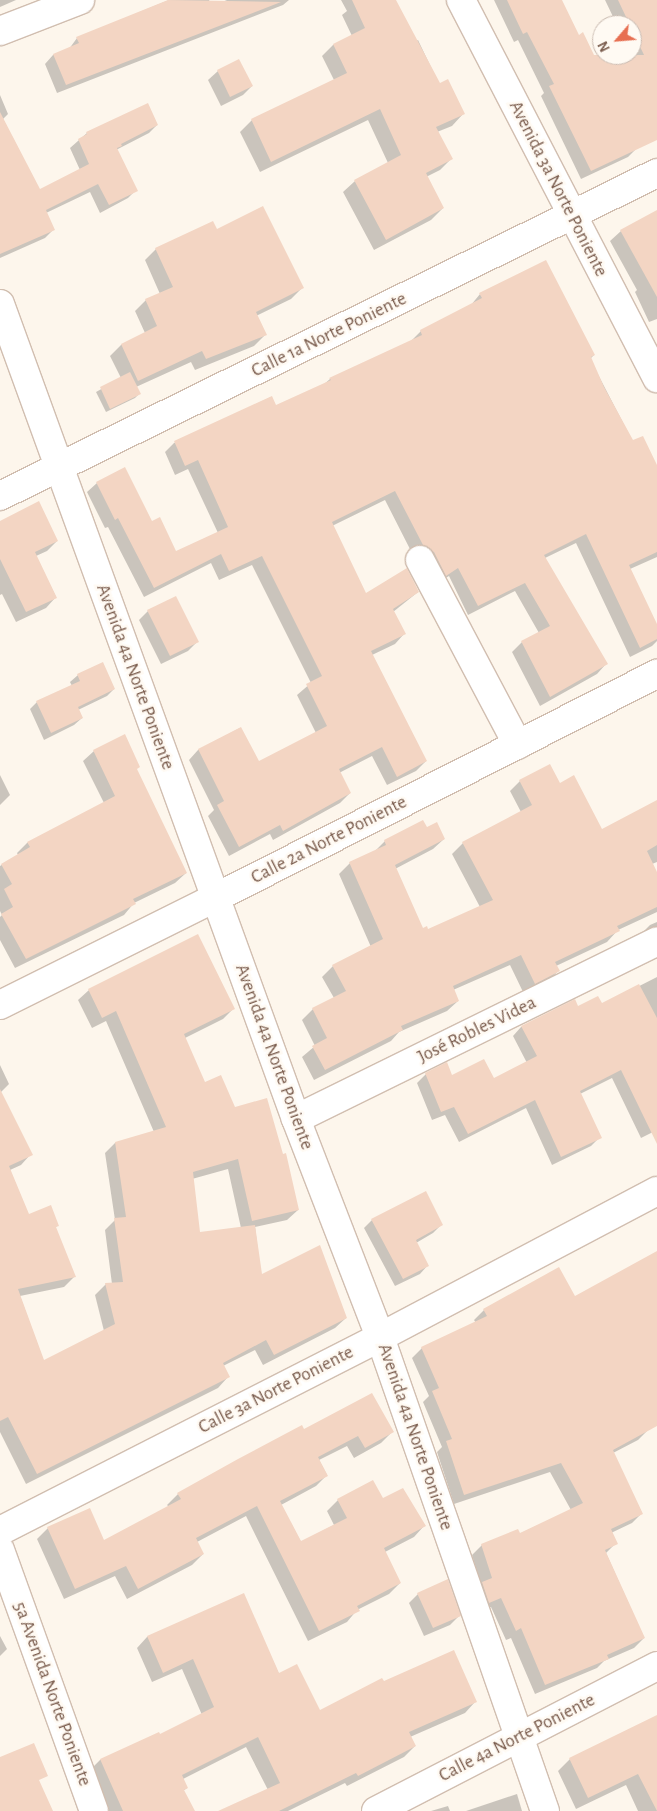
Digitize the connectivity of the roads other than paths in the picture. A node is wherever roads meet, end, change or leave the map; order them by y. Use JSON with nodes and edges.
{"nodes":[{"id":1,"x":80,"y":0,"type":"edge"},
{"id":2,"x":461,"y":0,"type":"edge"},
{"id":3,"x":0,"y":32,"type":"edge"},
{"id":4,"x":657,"y":173,"type":"edge"},
{"id":5,"x":572,"y":216,"type":"junction"},
{"id":6,"x":0,"y":304,"type":"edge"},
{"id":7,"x":657,"y":378,"type":"edge"},
{"id":8,"x":60,"y":467,"type":"junction"},
{"id":9,"x":0,"y":496,"type":"edge"},
{"id":10,"x":420,"y":560,"type":"dead end"},
{"id":11,"x":657,"y":674,"type":"edge"},
{"id":12,"x":518,"y":745,"type":"junction"},
{"id":13,"x":215,"y":898,"type":"junction"},
{"id":14,"x":657,"y":941,"type":"edge"},
{"id":15,"x":0,"y":1005,"type":"edge"},
{"id":16,"x":296,"y":1119,"type":"junction"},
{"id":17,"x":657,"y":1191,"type":"edge"},
{"id":18,"x":380,"y":1337,"type":"junction"},
{"id":19,"x":0,"y":1532,"type":"edge"},
{"id":20,"x":0,"y":1550,"type":"edge"},
{"id":21,"x":657,"y":1666,"type":"edge"},
{"id":22,"x":519,"y":1737,"type":"junction"},
{"id":23,"x":94,"y":1811,"type":"edge"},
{"id":24,"x":376,"y":1811,"type":"edge"},
{"id":25,"x":545,"y":1811,"type":"edge"}],
"edges":[{"from":1,"to":3,"type":"street"},
{"from":2,"to":5,"type":"street","name":"Avenida 3a Norte Poniente"},
{"from":4,"to":5,"type":"street","name":"Calle 1a Norte Poniente"},
{"from":5,"to":7,"type":"street","name":"Avenida 3a Norte Poniente"},
{"from":5,"to":8,"type":"street","name":"Calle 1a Norte Poniente"},
{"from":6,"to":8,"type":"street","name":"Avenida 4a Norte Poniente"},
{"from":8,"to":9,"type":"street","name":"Calle 1a Norte Poniente"},
{"from":8,"to":13,"type":"street","name":"Avenida 4a Norte Poniente"},
{"from":10,"to":12,"type":"street"},
{"from":11,"to":12,"type":"street","name":"Calle 2a Norte Poniente"},
{"from":12,"to":13,"type":"street","name":"Calle 2a Norte Poniente"},
{"from":13,"to":15,"type":"street","name":"Calle 2a Norte Poniente"},
{"from":13,"to":16,"type":"street","name":"Avenida 4a Norte Poniente"},
{"from":14,"to":16,"type":"street","name":"José Robles Videa"},
{"from":16,"to":18,"type":"street","name":"Avenida 4a Norte Poniente"},
{"from":17,"to":18,"type":"street","name":"Calle 3a Norte Poniente"},
{"from":18,"to":19,"type":"street","name":"Calle 3a Norte Poniente"},
{"from":18,"to":22,"type":"street","name":"Avenida 4a Norte Poniente"},
{"from":20,"to":23,"type":"street","name":"5a Avenida Norte Poniente"},
{"from":21,"to":22,"type":"street","name":"Calle 4a Norte Poniente"},
{"from":22,"to":24,"type":"street","name":"Calle 4a Norte Poniente"},
{"from":22,"to":25,"type":"street","name":"Avenida 4a Norte Poniente"}]}
